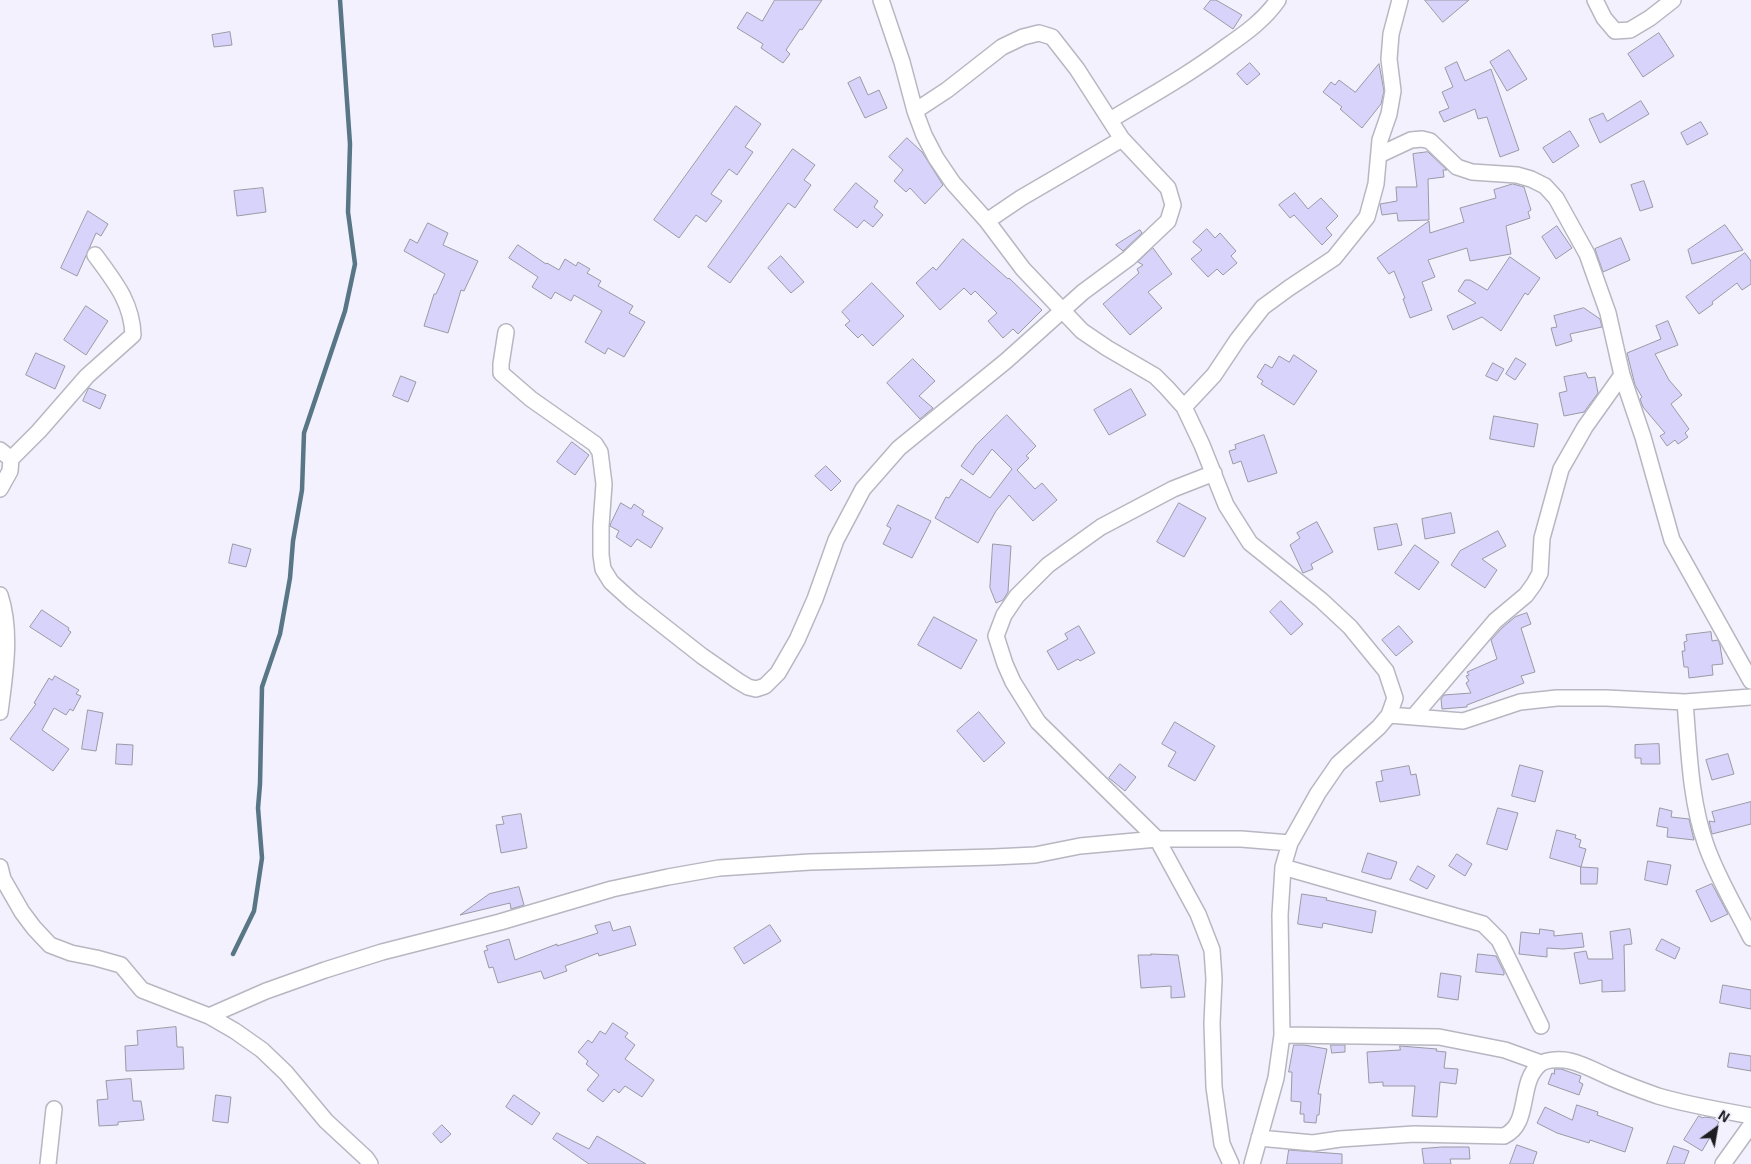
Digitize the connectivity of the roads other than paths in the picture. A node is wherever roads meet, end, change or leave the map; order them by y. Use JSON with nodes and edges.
{"nodes":[{"id":1,"x":881,"y":0,"type":"edge"},
{"id":2,"x":1278,"y":0,"type":"edge"},
{"id":3,"x":1400,"y":0,"type":"edge"},
{"id":4,"x":1595,"y":0,"type":"edge"},
{"id":5,"x":1673,"y":0,"type":"edge"},
{"id":6,"x":915,"y":110,"type":"junction"},
{"id":7,"x":1110,"y":120,"type":"junction"},
{"id":8,"x":1122,"y":139,"type":"junction"},
{"id":9,"x":1379,"y":155,"type":"junction"},
{"id":10,"x":987,"y":221,"type":"junction"},
{"id":11,"x":96,"y":256,"type":"dead end"},
{"id":12,"x":1063,"y":310,"type":"junction"},
{"id":13,"x":506,"y":332,"type":"dead end"},
{"id":14,"x":1622,"y":375,"type":"junction"},
{"id":15,"x":1184,"y":407,"type":"junction"},
{"id":16,"x":6,"y":455,"type":"edge"},
{"id":17,"x":1214,"y":473,"type":"junction"},
{"id":18,"x":0,"y":489,"type":"edge"},
{"id":19,"x":0,"y":595,"type":"edge"},
{"id":20,"x":1751,"y":681,"type":"edge"},
{"id":21,"x":1751,"y":697,"type":"edge"},
{"id":22,"x":1685,"y":702,"type":"junction"},
{"id":23,"x":0,"y":712,"type":"edge"},
{"id":24,"x":1389,"y":715,"type":"junction"},
{"id":25,"x":1414,"y":716,"type":"junction"},
{"id":26,"x":1157,"y":839,"type":"junction"},
{"id":27,"x":1290,"y":843,"type":"junction"},
{"id":28,"x":0,"y":867,"type":"edge"},
{"id":29,"x":1283,"y":868,"type":"junction"},
{"id":30,"x":1751,"y":938,"type":"edge"},
{"id":31,"x":209,"y":1016,"type":"junction"},
{"id":32,"x":1541,"y":1026,"type":"dead end"},
{"id":33,"x":1282,"y":1035,"type":"junction"},
{"id":34,"x":1541,"y":1063,"type":"junction"},
{"id":35,"x":54,"y":1109,"type":"dead end"},
{"id":36,"x":1751,"y":1116,"type":"edge"},
{"id":37,"x":1751,"y":1125,"type":"edge"},
{"id":38,"x":1259,"y":1138,"type":"junction"},
{"id":39,"x":48,"y":1164,"type":"edge"},
{"id":40,"x":370,"y":1164,"type":"edge"},
{"id":41,"x":1231,"y":1164,"type":"edge"},
{"id":42,"x":1252,"y":1164,"type":"edge"},
{"id":43,"x":1723,"y":1164,"type":"edge"}],
"edges":[{"from":1,"to":6,"type":"street"},
{"from":2,"to":7,"type":"street"},
{"from":3,"to":9,"type":"street"},
{"from":4,"to":5,"type":"street"},
{"from":6,"to":7,"type":"street"},
{"from":6,"to":10,"type":"street"},
{"from":7,"to":8,"type":"street"},
{"from":8,"to":10,"type":"street"},
{"from":8,"to":12,"type":"street"},
{"from":9,"to":14,"type":"street"},
{"from":9,"to":15,"type":"street"},
{"from":10,"to":12,"type":"street"},
{"from":11,"to":16,"type":"street"},
{"from":12,"to":13,"type":"street"},
{"from":12,"to":15,"type":"street"},
{"from":14,"to":20,"type":"street"},
{"from":14,"to":25,"type":"street"},
{"from":15,"to":17,"type":"street"},
{"from":16,"to":18,"type":"street"},
{"from":17,"to":24,"type":"street"},
{"from":17,"to":26,"type":"street"},
{"from":19,"to":23,"type":"street"},
{"from":21,"to":22,"type":"street"},
{"from":22,"to":25,"type":"street"},
{"from":22,"to":30,"type":"street"},
{"from":24,"to":25,"type":"street"},
{"from":24,"to":27,"type":"street"},
{"from":26,"to":27,"type":"street"},
{"from":26,"to":31,"type":"street"},
{"from":26,"to":41,"type":"street"},
{"from":27,"to":29,"type":"street"},
{"from":28,"to":31,"type":"street"},
{"from":29,"to":32,"type":"street"},
{"from":29,"to":33,"type":"street"},
{"from":31,"to":40,"type":"street"},
{"from":33,"to":34,"type":"street"},
{"from":33,"to":38,"type":"street"},
{"from":34,"to":36,"type":"street"},
{"from":34,"to":38,"type":"street"},
{"from":35,"to":39,"type":"street"},
{"from":37,"to":43,"type":"street"},
{"from":38,"to":42,"type":"street"}]}
